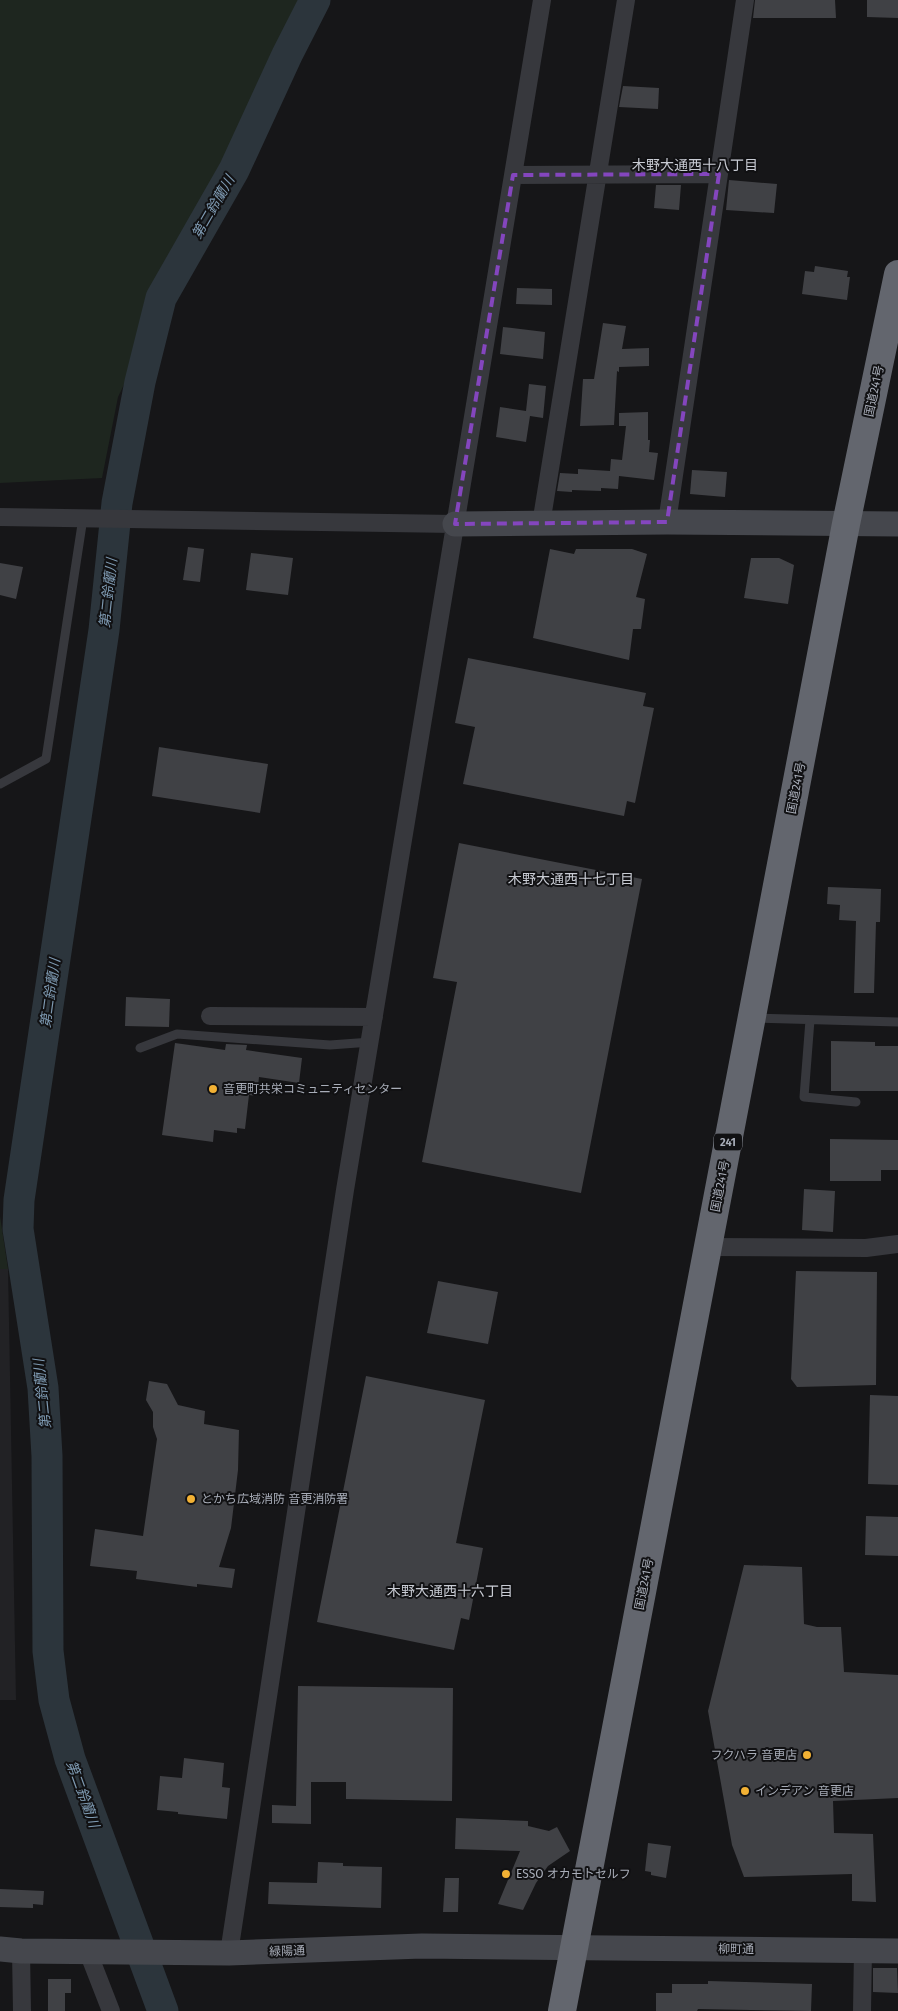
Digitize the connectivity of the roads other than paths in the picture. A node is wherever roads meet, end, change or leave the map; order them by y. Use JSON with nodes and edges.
{"nodes":[{"id":1,"x":542,"y":0,"type":"edge"},
{"id":2,"x":626,"y":0,"type":"edge"},
{"id":3,"x":745,"y":0,"type":"edge"},
{"id":4,"x":597,"y":174,"type":"junction"},
{"id":5,"x":720,"y":174,"type":"junction"},
{"id":6,"x":513,"y":175,"type":"junction"},
{"id":7,"x":898,"y":274,"type":"edge"},
{"id":8,"x":0,"y":516,"type":"edge"},
{"id":9,"x":91,"y":518,"type":"junction"},
{"id":10,"x":667,"y":522,"type":"junction"},
{"id":11,"x":455,"y":524,"type":"junction"},
{"id":12,"x":541,"y":524,"type":"junction"},
{"id":13,"x":846,"y":524,"type":"junction"},
{"id":14,"x":898,"y":524,"type":"edge"},
{"id":15,"x":0,"y":784,"type":"edge"},
{"id":16,"x":210,"y":1016,"type":"dead end"},
{"id":17,"x":374,"y":1017,"type":"junction"},
{"id":18,"x":752,"y":1018,"type":"junction"},
{"id":19,"x":810,"y":1020,"type":"junction"},
{"id":20,"x":898,"y":1022,"type":"edge"},
{"id":21,"x":371,"y":1042,"type":"junction"},
{"id":22,"x":140,"y":1048,"type":"dead end"},
{"id":23,"x":856,"y":1102,"type":"dead end"},
{"id":24,"x":898,"y":1244,"type":"edge"},
{"id":25,"x":708,"y":1247,"type":"junction"},
{"id":26,"x":574,"y":1947,"type":"junction"},
{"id":27,"x":11,"y":1950,"type":"edge"},
{"id":28,"x":863,"y":1951,"type":"junction"},
{"id":29,"x":898,"y":1951,"type":"edge"},
{"id":30,"x":96,"y":1952,"type":"junction"},
{"id":31,"x":229,"y":1952,"type":"junction"},
{"id":32,"x":22,"y":2011,"type":"edge"},
{"id":33,"x":111,"y":2011,"type":"edge"},
{"id":34,"x":562,"y":2011,"type":"edge"},
{"id":35,"x":862,"y":2011,"type":"edge"}],
"edges":[{"from":1,"to":6,"type":"street"},
{"from":2,"to":4,"type":"street"},
{"from":3,"to":5,"type":"street"},
{"from":4,"to":5,"type":"street"},
{"from":4,"to":6,"type":"street"},
{"from":4,"to":12,"type":"street"},
{"from":5,"to":10,"type":"street"},
{"from":6,"to":11,"type":"street"},
{"from":7,"to":13,"type":"highway","name":"国道241号","number":"241"},
{"from":8,"to":9,"type":"street"},
{"from":9,"to":11,"type":"street"},
{"from":9,"to":15,"type":"lane"},
{"from":10,"to":12,"type":"street"},
{"from":10,"to":13,"type":"street"},
{"from":11,"to":12,"type":"street"},
{"from":11,"to":17,"type":"street"},
{"from":13,"to":14,"type":"street"},
{"from":13,"to":18,"type":"highway","name":"国道241号","number":"241"},
{"from":16,"to":17,"type":"street"},
{"from":17,"to":21,"type":"street"},
{"from":18,"to":19,"type":"lane"},
{"from":18,"to":25,"type":"highway","name":"国道241号","number":"241"},
{"from":19,"to":20,"type":"lane"},
{"from":19,"to":23,"type":"lane"},
{"from":21,"to":22,"type":"lane"},
{"from":21,"to":31,"type":"street"},
{"from":24,"to":25,"type":"street"},
{"from":25,"to":26,"type":"highway","name":"国道241号","number":"241"},
{"from":26,"to":28,"type":"street","name":"柳町通"},
{"from":26,"to":31,"type":"street","name":"緑陽通"},
{"from":26,"to":34,"type":"highway","name":"国道241号","number":"241"},
{"from":27,"to":30,"type":"street","name":"緑陽通"},
{"from":27,"to":32,"type":"street"},
{"from":28,"to":29,"type":"street","name":"柳町通"},
{"from":28,"to":35,"type":"street"},
{"from":30,"to":31,"type":"street","name":"緑陽通"},
{"from":30,"to":33,"type":"street"}]}
